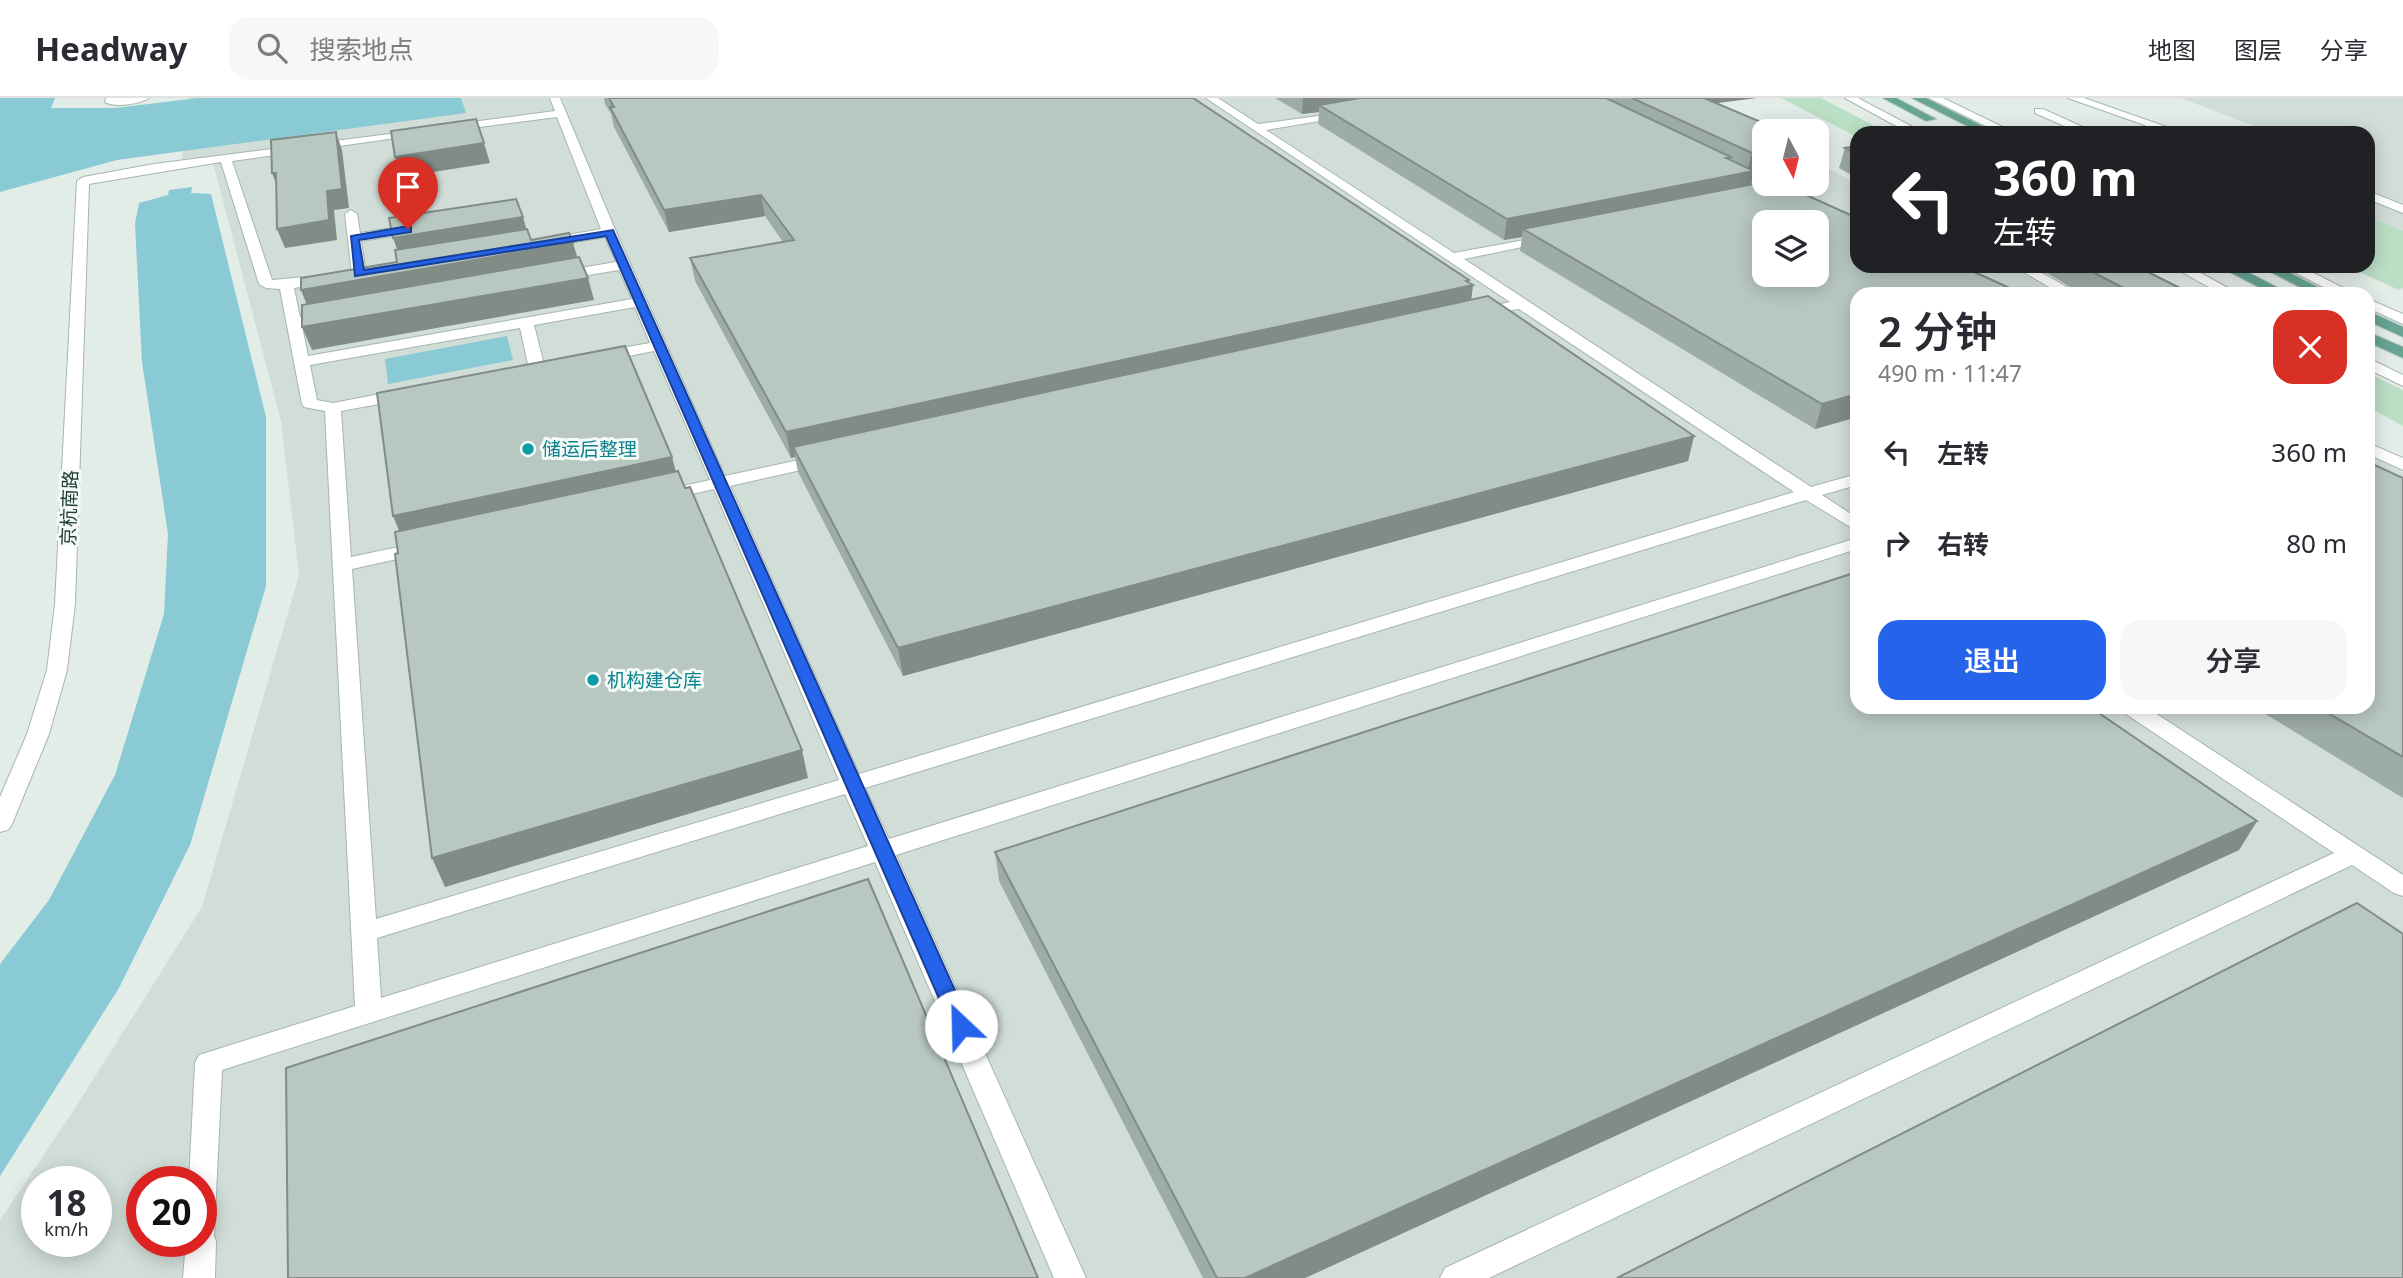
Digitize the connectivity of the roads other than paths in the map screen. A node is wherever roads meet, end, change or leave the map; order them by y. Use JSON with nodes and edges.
{"nodes":[{"id":1,"x":144,"y":98,"type":"edge"},
{"id":2,"x":1211,"y":98,"type":"edge"},
{"id":3,"x":1850,"y":98,"type":"edge"},
{"id":4,"x":1888,"y":98,"type":"edge"},
{"id":5,"x":1917,"y":98,"type":"edge"},
{"id":6,"x":1934,"y":98,"type":"edge"},
{"id":7,"x":2073,"y":98,"type":"edge"},
{"id":8,"x":111,"y":100,"type":"edge"},
{"id":9,"x":558,"y":105,"type":"edge"},
{"id":10,"x":1361,"y":111,"type":"edge"},
{"id":11,"x":2039,"y":111,"type":"dead end"},
{"id":12,"x":1904,"y":126,"type":"edge"},
{"id":13,"x":1944,"y":126,"type":"edge"},
{"id":14,"x":1975,"y":126,"type":"edge"},
{"id":15,"x":1994,"y":126,"type":"edge"},
{"id":16,"x":2074,"y":126,"type":"edge"},
{"id":17,"x":2157,"y":126,"type":"edge"},
{"id":18,"x":1256,"y":128,"type":"junction"},
{"id":19,"x":440,"y":129,"type":"edge"},
{"id":20,"x":427,"y":131,"type":"edge"},
{"id":21,"x":226,"y":159,"type":"junction"},
{"id":22,"x":2375,"y":198,"type":"edge"},
{"id":23,"x":2403,"y":209,"type":"edge"},
{"id":24,"x":351,"y":214,"type":"dead end"},
{"id":25,"x":435,"y":225,"type":"edge"},
{"id":26,"x":609,"y":232,"type":"junction"},
{"id":27,"x":1558,"y":236,"type":"edge"},
{"id":28,"x":354,"y":238,"type":"junction"},
{"id":29,"x":530,"y":245,"type":"edge"},
{"id":30,"x":1451,"y":258,"type":"junction"},
{"id":31,"x":624,"y":265,"type":"junction"},
{"id":32,"x":2033,"y":273,"type":"edge"},
{"id":33,"x":2192,"y":273,"type":"edge"},
{"id":34,"x":2240,"y":273,"type":"edge"},
{"id":35,"x":2280,"y":273,"type":"edge"},
{"id":36,"x":2304,"y":273,"type":"edge"},
{"id":37,"x":541,"y":279,"type":"edge"},
{"id":38,"x":286,"y":285,"type":"junction"},
{"id":39,"x":2059,"y":287,"type":"edge"},
{"id":40,"x":2218,"y":287,"type":"edge"},
{"id":41,"x":2268,"y":287,"type":"edge"},
{"id":42,"x":2310,"y":287,"type":"edge"},
{"id":43,"x":2333,"y":287,"type":"edge"},
{"id":44,"x":640,"y":302,"type":"junction"},
{"id":45,"x":1521,"y":304,"type":"junction"},
{"id":46,"x":2375,"y":306,"type":"edge"},
{"id":47,"x":348,"y":313,"type":"edge"},
{"id":48,"x":1467,"y":316,"type":"edge"},
{"id":49,"x":2375,"y":319,"type":"edge"},
{"id":50,"x":2403,"y":320,"type":"edge"},
{"id":51,"x":526,"y":322,"type":"junction"},
{"id":52,"x":293,"y":323,"type":"junction"},
{"id":53,"x":2403,"y":333,"type":"edge"},
{"id":54,"x":2375,"y":338,"type":"edge"},
{"id":55,"x":659,"y":346,"type":"junction"},
{"id":56,"x":2399,"y":347,"type":"edge"},
{"id":57,"x":578,"y":361,"type":"edge"},
{"id":58,"x":301,"y":362,"type":"junction"},
{"id":59,"x":2375,"y":367,"type":"edge"},
{"id":60,"x":537,"y":369,"type":"edge"},
{"id":61,"x":2403,"y":381,"type":"edge"},
{"id":62,"x":428,"y":390,"type":"edge"},
{"id":63,"x":333,"y":408,"type":"junction"},
{"id":64,"x":2375,"y":451,"type":"edge"},
{"id":65,"x":842,"y":456,"type":"edge"},
{"id":66,"x":2403,"y":465,"type":"edge"},
{"id":67,"x":1850,"y":481,"type":"edge"},
{"id":68,"x":720,"y":483,"type":"junction"},
{"id":69,"x":1808,"y":494,"type":"junction"},
{"id":70,"x":652,"y":498,"type":"edge"},
{"id":71,"x":1850,"y":521,"type":"edge"},
{"id":72,"x":437,"y":545,"type":"edge"},
{"id":73,"x":1850,"y":545,"type":"edge"},
{"id":74,"x":342,"y":565,"type":"junction"},
{"id":75,"x":2142,"y":714,"type":"edge"},
{"id":76,"x":852,"y":784,"type":"junction"},
{"id":77,"x":0,"y":824,"type":"edge"},
{"id":78,"x":884,"y":850,"type":"junction"},
{"id":79,"x":2353,"y":854,"type":"junction"},
{"id":80,"x":2403,"y":887,"type":"edge"},
{"id":81,"x":364,"y":932,"type":"junction"},
{"id":82,"x":369,"y":1013,"type":"junction"},
{"id":83,"x":204,"y":1166,"type":"edge"},
{"id":84,"x":200,"y":1257,"type":"edge"},
{"id":85,"x":199,"y":1278,"type":"edge"},
{"id":86,"x":1070,"y":1278,"type":"edge"},
{"id":87,"x":1456,"y":1278,"type":"edge"}],
"edges":[{"from":1,"to":8,"type":"street"},
{"from":2,"to":18,"type":"street"},
{"from":3,"to":12,"type":"street"},
{"from":4,"to":13,"type":"main road"},
{"from":5,"to":14,"type":"main road"},
{"from":6,"to":15,"type":"street"},
{"from":7,"to":17,"type":"street"},
{"from":9,"to":19,"type":"street"},
{"from":9,"to":26,"type":"street"},
{"from":10,"to":18,"type":"street"},
{"from":11,"to":16,"type":"street"},
{"from":18,"to":30,"type":"street"},
{"from":20,"to":21,"type":"street"},
{"from":21,"to":38,"type":"street"},
{"from":21,"to":77,"type":"street","name":"京杭南路"},
{"from":22,"to":23,"type":"street"},
{"from":24,"to":28,"type":"street"},
{"from":25,"to":28,"type":"street"},
{"from":26,"to":29,"type":"street"},
{"from":26,"to":31,"type":"street"},
{"from":27,"to":30,"type":"street"},
{"from":28,"to":38,"type":"street"},
{"from":30,"to":45,"type":"street"},
{"from":31,"to":37,"type":"street"},
{"from":31,"to":44,"type":"street"},
{"from":32,"to":39,"type":"street"},
{"from":33,"to":40,"type":"street"},
{"from":34,"to":41,"type":"main road"},
{"from":35,"to":42,"type":"main road"},
{"from":36,"to":43,"type":"street"},
{"from":38,"to":52,"type":"street"},
{"from":44,"to":51,"type":"street"},
{"from":44,"to":55,"type":"street"},
{"from":45,"to":48,"type":"street"},
{"from":45,"to":69,"type":"street"},
{"from":46,"to":50,"type":"street"},
{"from":47,"to":52,"type":"street"},
{"from":49,"to":53,"type":"main road"},
{"from":51,"to":58,"type":"street"},
{"from":51,"to":60,"type":"street"},
{"from":52,"to":58,"type":"street"},
{"from":54,"to":56,"type":"main road"},
{"from":55,"to":57,"type":"street"},
{"from":55,"to":68,"type":"street"},
{"from":58,"to":63,"type":"street"},
{"from":59,"to":61,"type":"street"},
{"from":62,"to":63,"type":"street"},
{"from":63,"to":74,"type":"street"},
{"from":64,"to":66,"type":"street"},
{"from":65,"to":68,"type":"street"},
{"from":67,"to":69,"type":"street"},
{"from":68,"to":70,"type":"street"},
{"from":68,"to":76,"type":"street"},
{"from":69,"to":71,"type":"street"},
{"from":69,"to":76,"type":"street"},
{"from":72,"to":74,"type":"street"},
{"from":73,"to":78,"type":"street"},
{"from":74,"to":81,"type":"street"},
{"from":75,"to":79,"type":"street"},
{"from":76,"to":78,"type":"street"},
{"from":76,"to":81,"type":"street"},
{"from":78,"to":82,"type":"street"},
{"from":78,"to":86,"type":"street"},
{"from":79,"to":80,"type":"street"},
{"from":79,"to":87,"type":"street"},
{"from":81,"to":82,"type":"street"},
{"from":82,"to":83,"type":"street"},
{"from":84,"to":85,"type":"street"}]}
